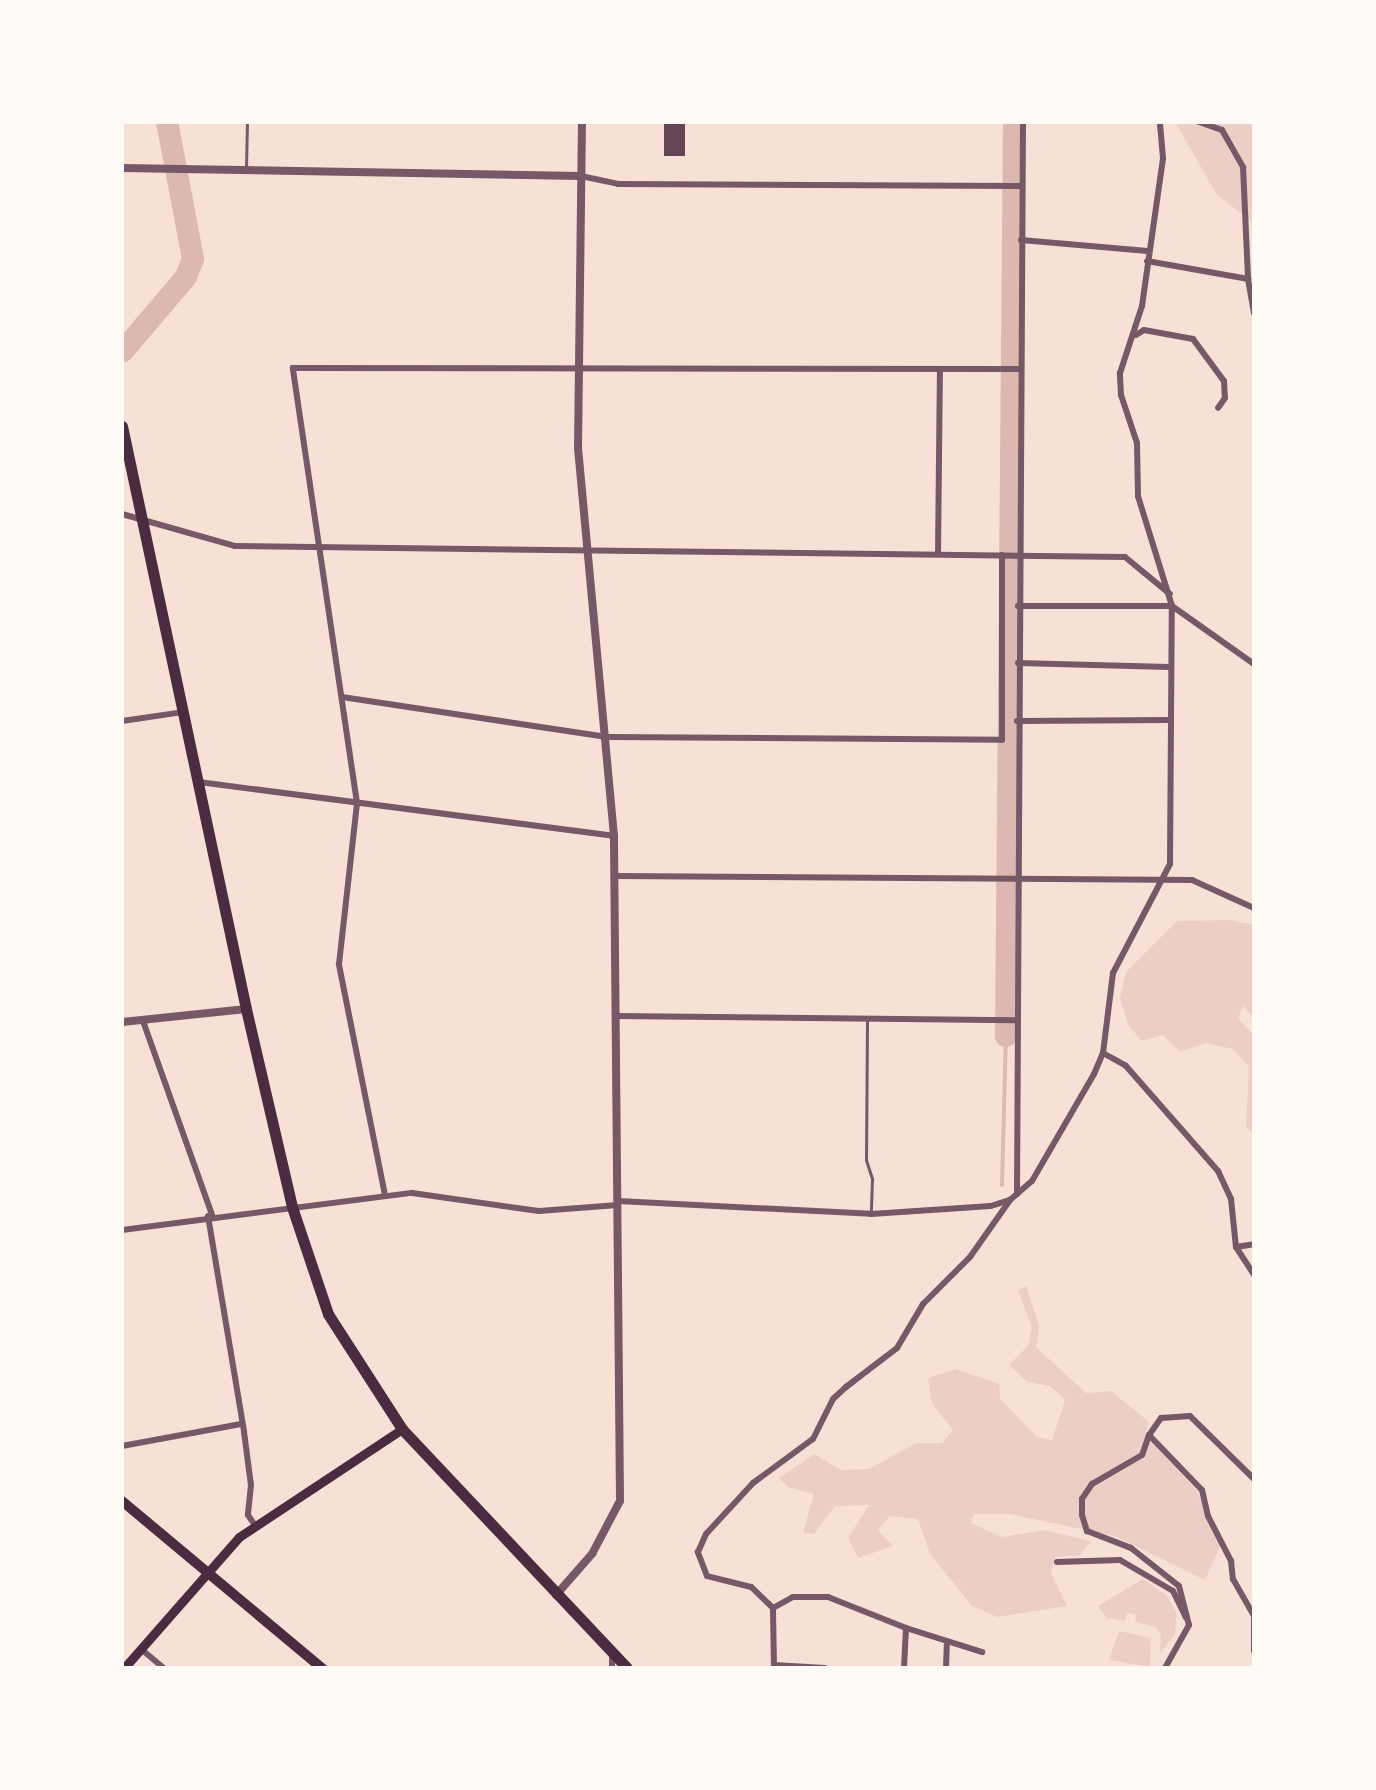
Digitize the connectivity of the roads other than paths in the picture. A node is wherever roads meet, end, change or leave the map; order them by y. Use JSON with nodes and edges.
{"nodes":[{"id":1,"x":247,"y":122,"type":"edge"},
{"id":2,"x":582,"y":122,"type":"edge"},
{"id":3,"x":1023,"y":122,"type":"edge"},
{"id":4,"x":1160,"y":122,"type":"edge"},
{"id":5,"x":1199,"y":122,"type":"edge"},
{"id":6,"x":122,"y":168,"type":"edge"},
{"id":7,"x":246,"y":172,"type":"junction"},
{"id":8,"x":581,"y":176,"type":"junction"},
{"id":9,"x":1016,"y":186,"type":"junction"},
{"id":10,"x":1021,"y":240,"type":"junction"},
{"id":11,"x":1148,"y":251,"type":"junction"},
{"id":12,"x":1147,"y":261,"type":"junction"},
{"id":13,"x":1248,"y":279,"type":"junction"},
{"id":14,"x":1254,"y":313,"type":"edge"},
{"id":15,"x":1133,"y":337,"type":"junction"},
{"id":16,"x":578,"y":366,"type":"junction"},
{"id":17,"x":940,"y":369,"type":"junction"},
{"id":18,"x":1014,"y":369,"type":"junction"},
{"id":19,"x":1218,"y":408,"type":"dead end"},
{"id":20,"x":122,"y":426,"type":"edge"},
{"id":21,"x":122,"y":514,"type":"edge"},
{"id":22,"x":144,"y":520,"type":"junction"},
{"id":23,"x":320,"y":548,"type":"junction"},
{"id":24,"x":585,"y":552,"type":"junction"},
{"id":25,"x":938,"y":554,"type":"junction"},
{"id":26,"x":1010,"y":555,"type":"junction"},
{"id":27,"x":1170,"y":594,"type":"junction"},
{"id":28,"x":1018,"y":606,"type":"junction"},
{"id":29,"x":1172,"y":606,"type":"junction"},
{"id":30,"x":1018,"y":663,"type":"junction"},
{"id":31,"x":1254,"y":664,"type":"edge"},
{"id":32,"x":1169,"y":667,"type":"junction"},
{"id":33,"x":342,"y":697,"type":"junction"},
{"id":34,"x":184,"y":712,"type":"junction"},
{"id":35,"x":1169,"y":720,"type":"junction"},
{"id":36,"x":122,"y":721,"type":"edge"},
{"id":37,"x":1017,"y":721,"type":"junction"},
{"id":38,"x":607,"y":737,"type":"junction"},
{"id":39,"x":1009,"y":740,"type":"junction"},
{"id":40,"x":199,"y":782,"type":"junction"},
{"id":41,"x":357,"y":803,"type":"junction"},
{"id":42,"x":614,"y":836,"type":"junction"},
{"id":43,"x":614,"y":876,"type":"junction"},
{"id":44,"x":1010,"y":878,"type":"junction"},
{"id":45,"x":1162,"y":880,"type":"junction"},
{"id":46,"x":1254,"y":908,"type":"edge"},
{"id":47,"x":246,"y":1009,"type":"junction"},
{"id":48,"x":615,"y":1016,"type":"junction"},
{"id":49,"x":1008,"y":1020,"type":"junction"},
{"id":50,"x":143,"y":1021,"type":"junction"},
{"id":51,"x":867,"y":1021,"type":"junction"},
{"id":52,"x":122,"y":1022,"type":"edge"},
{"id":53,"x":1103,"y":1053,"type":"junction"},
{"id":54,"x":1017,"y":1194,"type":"junction"},
{"id":55,"x":385,"y":1195,"type":"junction"},
{"id":56,"x":1010,"y":1200,"type":"junction"},
{"id":57,"x":618,"y":1203,"type":"junction"},
{"id":58,"x":292,"y":1207,"type":"junction"},
{"id":59,"x":871,"y":1214,"type":"junction"},
{"id":60,"x":210,"y":1216,"type":"junction"},
{"id":61,"x":122,"y":1230,"type":"edge"},
{"id":62,"x":1254,"y":1244,"type":"edge"},
{"id":63,"x":1236,"y":1247,"type":"junction"},
{"id":64,"x":1254,"y":1275,"type":"edge"},
{"id":65,"x":241,"y":1424,"type":"junction"},
{"id":66,"x":402,"y":1429,"type":"junction"},
{"id":67,"x":1149,"y":1435,"type":"junction"},
{"id":68,"x":122,"y":1446,"type":"edge"},
{"id":69,"x":1254,"y":1479,"type":"edge"},
{"id":70,"x":122,"y":1501,"type":"edge"},
{"id":71,"x":254,"y":1524,"type":"junction"},
{"id":72,"x":1057,"y":1562,"type":"dead end"},
{"id":73,"x":209,"y":1572,"type":"junction"},
{"id":74,"x":556,"y":1595,"type":"junction"},
{"id":75,"x":773,"y":1608,"type":"junction"},
{"id":76,"x":1254,"y":1618,"type":"edge"},
{"id":77,"x":1189,"y":1625,"type":"junction"},
{"id":78,"x":906,"y":1628,"type":"junction"},
{"id":79,"x":947,"y":1645,"type":"junction"},
{"id":80,"x":141,"y":1649,"type":"junction"},
{"id":81,"x":1254,"y":1651,"type":"edge"},
{"id":82,"x":612,"y":1652,"type":"junction"},
{"id":83,"x":982,"y":1652,"type":"dead end"},
{"id":84,"x":774,"y":1666,"type":"edge"},
{"id":85,"x":124,"y":1668,"type":"edge"},
{"id":86,"x":164,"y":1668,"type":"edge"},
{"id":87,"x":322,"y":1668,"type":"edge"},
{"id":88,"x":612,"y":1668,"type":"edge"},
{"id":89,"x":627,"y":1668,"type":"edge"},
{"id":90,"x":825,"y":1668,"type":"edge"},
{"id":91,"x":904,"y":1668,"type":"edge"},
{"id":92,"x":946,"y":1668,"type":"edge"},
{"id":93,"x":1165,"y":1668,"type":"edge"}],
"edges":[{"from":1,"to":7,"type":"lane"},
{"from":2,"to":8,"type":"street"},
{"from":3,"to":9,"type":"street"},
{"from":4,"to":11,"type":"street"},
{"from":5,"to":13,"type":"street"},
{"from":6,"to":7,"type":"street"},
{"from":7,"to":8,"type":"street"},
{"from":8,"to":9,"type":"street"},
{"from":8,"to":16,"type":"street"},
{"from":9,"to":10,"type":"street"},
{"from":10,"to":11,"type":"street"},
{"from":10,"to":18,"type":"street"},
{"from":11,"to":12,"type":"street"},
{"from":12,"to":13,"type":"street"},
{"from":12,"to":15,"type":"street"},
{"from":13,"to":14,"type":"street"},
{"from":15,"to":19,"type":"street"},
{"from":15,"to":27,"type":"street"},
{"from":16,"to":17,"type":"street"},
{"from":16,"to":23,"type":"street"},
{"from":16,"to":24,"type":"street"},
{"from":17,"to":18,"type":"street"},
{"from":17,"to":25,"type":"street"},
{"from":18,"to":26,"type":"street"},
{"from":20,"to":22,"type":"highway"},
{"from":21,"to":22,"type":"street"},
{"from":22,"to":23,"type":"street"},
{"from":22,"to":34,"type":"highway"},
{"from":23,"to":24,"type":"street"},
{"from":23,"to":33,"type":"street"},
{"from":24,"to":25,"type":"street"},
{"from":24,"to":38,"type":"street"},
{"from":25,"to":26,"type":"street"},
{"from":26,"to":27,"type":"street"},
{"from":26,"to":28,"type":"street"},
{"from":26,"to":39,"type":"street"},
{"from":27,"to":29,"type":"street"},
{"from":28,"to":29,"type":"street"},
{"from":28,"to":30,"type":"street"},
{"from":29,"to":31,"type":"street"},
{"from":29,"to":32,"type":"street"},
{"from":30,"to":32,"type":"street"},
{"from":30,"to":37,"type":"street"},
{"from":32,"to":35,"type":"street"},
{"from":33,"to":38,"type":"street"},
{"from":33,"to":41,"type":"street"},
{"from":34,"to":36,"type":"street"},
{"from":34,"to":40,"type":"highway"},
{"from":35,"to":37,"type":"street"},
{"from":35,"to":45,"type":"street"},
{"from":37,"to":39,"type":"street"},
{"from":38,"to":39,"type":"street"},
{"from":38,"to":42,"type":"street"},
{"from":39,"to":44,"type":"street"},
{"from":40,"to":41,"type":"street"},
{"from":40,"to":47,"type":"highway"},
{"from":41,"to":42,"type":"street"},
{"from":41,"to":55,"type":"street"},
{"from":42,"to":43,"type":"street"},
{"from":43,"to":44,"type":"street"},
{"from":43,"to":48,"type":"street"},
{"from":44,"to":45,"type":"street"},
{"from":44,"to":49,"type":"street"},
{"from":45,"to":46,"type":"street"},
{"from":45,"to":53,"type":"street"},
{"from":47,"to":50,"type":"street"},
{"from":47,"to":58,"type":"highway"},
{"from":48,"to":51,"type":"street"},
{"from":48,"to":57,"type":"street"},
{"from":49,"to":51,"type":"street"},
{"from":49,"to":54,"type":"street"},
{"from":50,"to":52,"type":"street"},
{"from":50,"to":60,"type":"street"},
{"from":51,"to":59,"type":"lane"},
{"from":53,"to":54,"type":"street"},
{"from":53,"to":63,"type":"street"},
{"from":54,"to":56,"type":"street"},
{"from":55,"to":57,"type":"street"},
{"from":55,"to":58,"type":"street"},
{"from":56,"to":59,"type":"street"},
{"from":56,"to":75,"type":"street"},
{"from":57,"to":59,"type":"street"},
{"from":57,"to":74,"type":"street"},
{"from":58,"to":60,"type":"street"},
{"from":58,"to":66,"type":"highway"},
{"from":60,"to":61,"type":"street"},
{"from":60,"to":65,"type":"street"},
{"from":62,"to":63,"type":"street"},
{"from":63,"to":64,"type":"street"},
{"from":65,"to":68,"type":"street"},
{"from":65,"to":71,"type":"street"},
{"from":66,"to":71,"type":"main road"},
{"from":66,"to":74,"type":"highway"},
{"from":67,"to":69,"type":"street"},
{"from":67,"to":76,"type":"street"},
{"from":67,"to":77,"type":"street"},
{"from":70,"to":73,"type":"main road"},
{"from":71,"to":73,"type":"main road"},
{"from":72,"to":77,"type":"street"},
{"from":73,"to":80,"type":"main road"},
{"from":73,"to":87,"type":"main road"},
{"from":74,"to":82,"type":"highway"},
{"from":75,"to":78,"type":"street"},
{"from":75,"to":84,"type":"street"},
{"from":76,"to":81,"type":"street"},
{"from":77,"to":93,"type":"street"},
{"from":78,"to":79,"type":"street"},
{"from":78,"to":91,"type":"street"},
{"from":79,"to":83,"type":"street"},
{"from":79,"to":92,"type":"street"},
{"from":80,"to":85,"type":"main road"},
{"from":80,"to":86,"type":"street"},
{"from":82,"to":88,"type":"street"},
{"from":82,"to":89,"type":"highway"},
{"from":84,"to":90,"type":"street"}]}
